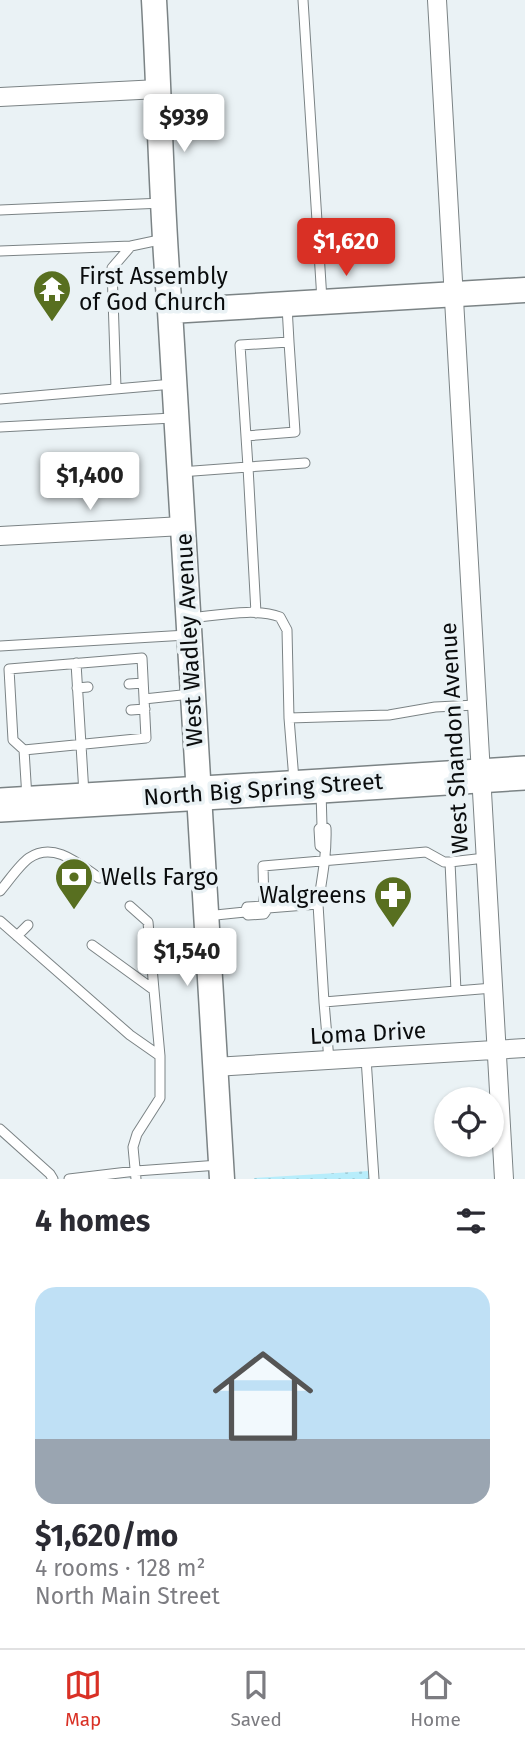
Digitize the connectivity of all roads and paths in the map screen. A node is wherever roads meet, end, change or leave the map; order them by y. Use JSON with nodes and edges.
{"nodes":[{"id":1,"x":154,"y":0,"type":"edge"},
{"id":2,"x":303,"y":0,"type":"edge"},
{"id":3,"x":437,"y":0,"type":"edge"},
{"id":4,"x":159,"y":89,"type":"junction"},
{"id":5,"x":0,"y":97,"type":"edge"},
{"id":6,"x":163,"y":204,"type":"junction"},
{"id":7,"x":0,"y":210,"type":"edge"},
{"id":8,"x":164,"y":239,"type":"junction"},
{"id":9,"x":131,"y":246,"type":"junction"},
{"id":10,"x":0,"y":251,"type":"edge"},
{"id":11,"x":525,"y":290,"type":"edge"},
{"id":12,"x":452,"y":295,"type":"junction"},
{"id":13,"x":323,"y":302,"type":"junction"},
{"id":14,"x":287,"y":304,"type":"junction"},
{"id":15,"x":170,"y":311,"type":"junction"},
{"id":16,"x":289,"y":342,"type":"junction"},
{"id":17,"x":174,"y":383,"type":"junction"},
{"id":18,"x":117,"y":388,"type":"junction"},
{"id":19,"x":0,"y":399,"type":"edge"},
{"id":20,"x":177,"y":418,"type":"junction"},
{"id":21,"x":0,"y":427,"type":"edge"},
{"id":22,"x":246,"y":436,"type":"junction"},
{"id":23,"x":305,"y":463,"type":"dead end"},
{"id":24,"x":248,"y":467,"type":"junction"},
{"id":25,"x":180,"y":472,"type":"junction"},
{"id":26,"x":183,"y":526,"type":"junction"},
{"id":27,"x":0,"y":536,"type":"edge"},
{"id":28,"x":256,"y":613,"type":"junction"},
{"id":29,"x":189,"y":627,"type":"junction"},
{"id":30,"x":0,"y":646,"type":"edge"},
{"id":31,"x":76,"y":663,"type":"junction"},
{"id":32,"x":143,"y":682,"type":"junction"},
{"id":33,"x":129,"y":684,"type":"dead end"},
{"id":34,"x":88,"y":687,"type":"dead end"},
{"id":35,"x":77,"y":688,"type":"junction"},
{"id":36,"x":192,"y":694,"type":"junction"},
{"id":37,"x":144,"y":704,"type":"junction"},
{"id":38,"x":476,"y":705,"type":"junction"},
{"id":39,"x":131,"y":710,"type":"dead end"},
{"id":40,"x":289,"y":718,"type":"junction"},
{"id":41,"x":81,"y":745,"type":"junction"},
{"id":42,"x":24,"y":750,"type":"junction"},
{"id":43,"x":525,"y":773,"type":"edge"},
{"id":44,"x":481,"y":775,"type":"junction"},
{"id":45,"x":308,"y":787,"type":"junction"},
{"id":46,"x":198,"y":794,"type":"junction"},
{"id":47,"x":85,"y":800,"type":"junction"},
{"id":48,"x":14,"y":804,"type":"edge"},
{"id":49,"x":485,"y":858,"type":"junction"},
{"id":50,"x":325,"y":861,"type":"junction"},
{"id":51,"x":450,"y":862,"type":"junction"},
{"id":52,"x":99,"y":878,"type":"dead end"},
{"id":53,"x":0,"y":891,"type":"edge"},
{"id":54,"x":318,"y":904,"type":"junction"},
{"id":55,"x":130,"y":906,"type":"dead end"},
{"id":56,"x":266,"y":907,"type":"junction"},
{"id":57,"x":205,"y":916,"type":"junction"},
{"id":58,"x":0,"y":921,"type":"edge"},
{"id":59,"x":28,"y":925,"type":"dead end"},
{"id":60,"x":17,"y":936,"type":"junction"},
{"id":61,"x":92,"y":944,"type":"dead end"},
{"id":62,"x":493,"y":988,"type":"junction"},
{"id":63,"x":154,"y":990,"type":"junction"},
{"id":64,"x":456,"y":991,"type":"junction"},
{"id":65,"x":324,"y":1002,"type":"junction"},
{"id":66,"x":525,"y":1048,"type":"edge"},
{"id":67,"x":496,"y":1050,"type":"junction"},
{"id":68,"x":160,"y":1056,"type":"junction"},
{"id":69,"x":366,"y":1058,"type":"junction"},
{"id":70,"x":329,"y":1060,"type":"junction"},
{"id":71,"x":215,"y":1067,"type":"junction"},
{"id":72,"x":0,"y":1129,"type":"edge"},
{"id":73,"x":221,"y":1172,"type":"edge"},
{"id":74,"x":136,"y":1175,"type":"edge"},
{"id":75,"x":70,"y":1178,"type":"edge"},
{"id":76,"x":53,"y":1179,"type":"edge"},
{"id":77,"x":374,"y":1179,"type":"edge"},
{"id":78,"x":504,"y":1179,"type":"edge"}],
"edges":[{"from":1,"to":4,"type":"main road","name":"West Wadley Avenue"},
{"from":2,"to":13,"type":"lane"},
{"from":3,"to":12,"type":"street","name":"West Shandon Avenue"},
{"from":4,"to":5,"type":"street"},
{"from":4,"to":6,"type":"main road","name":"West Wadley Avenue"},
{"from":6,"to":7,"type":"lane"},
{"from":6,"to":8,"type":"main road","name":"West Wadley Avenue"},
{"from":8,"to":9,"type":"lane"},
{"from":8,"to":15,"type":"main road","name":"West Wadley Avenue"},
{"from":9,"to":10,"type":"lane"},
{"from":9,"to":18,"type":"lane"},
{"from":11,"to":12,"type":"main road"},
{"from":12,"to":13,"type":"main road"},
{"from":12,"to":38,"type":"street","name":"West Shandon Avenue"},
{"from":13,"to":14,"type":"main road"},
{"from":14,"to":15,"type":"main road"},
{"from":14,"to":16,"type":"lane"},
{"from":15,"to":17,"type":"main road","name":"West Wadley Avenue"},
{"from":16,"to":22,"type":"lane"},
{"from":16,"to":22,"type":"lane"},
{"from":17,"to":18,"type":"lane"},
{"from":17,"to":20,"type":"main road","name":"West Wadley Avenue"},
{"from":18,"to":19,"type":"lane"},
{"from":20,"to":21,"type":"lane"},
{"from":20,"to":25,"type":"main road","name":"West Wadley Avenue"},
{"from":22,"to":24,"type":"lane"},
{"from":23,"to":24,"type":"lane"},
{"from":24,"to":25,"type":"lane"},
{"from":24,"to":28,"type":"lane"},
{"from":25,"to":26,"type":"main road","name":"West Wadley Avenue"},
{"from":26,"to":27,"type":"street"},
{"from":26,"to":29,"type":"main road","name":"West Wadley Avenue"},
{"from":28,"to":29,"type":"lane"},
{"from":28,"to":40,"type":"lane"},
{"from":29,"to":30,"type":"lane"},
{"from":29,"to":36,"type":"main road","name":"West Wadley Avenue"},
{"from":31,"to":32,"type":"lane"},
{"from":31,"to":35,"type":"lane"},
{"from":31,"to":42,"type":"lane"},
{"from":32,"to":33,"type":"lane"},
{"from":32,"to":37,"type":"lane"},
{"from":34,"to":35,"type":"lane"},
{"from":35,"to":41,"type":"lane"},
{"from":36,"to":37,"type":"lane"},
{"from":36,"to":46,"type":"main road","name":"West Wadley Avenue"},
{"from":37,"to":39,"type":"lane"},
{"from":37,"to":41,"type":"lane"},
{"from":38,"to":40,"type":"lane"},
{"from":38,"to":44,"type":"street","name":"West Shandon Avenue"},
{"from":40,"to":45,"type":"lane"},
{"from":41,"to":42,"type":"lane"},
{"from":41,"to":47,"type":"lane"},
{"from":42,"to":48,"type":"lane"},
{"from":43,"to":44,"type":"highway","name":"North Big Spring Street"},
{"from":44,"to":45,"type":"highway","name":"North Big Spring Street"},
{"from":44,"to":49,"type":"street","name":"West Shandon Avenue"},
{"from":45,"to":46,"type":"highway","name":"North Big Spring Street"},
{"from":45,"to":50,"type":"lane"},
{"from":46,"to":47,"type":"highway","name":"North Big Spring Street"},
{"from":46,"to":57,"type":"main road","name":"West Wadley Avenue"},
{"from":47,"to":48,"type":"highway","name":"North Big Spring Street"},
{"from":49,"to":51,"type":"lane"},
{"from":49,"to":62,"type":"street","name":"West Shandon Avenue"},
{"from":50,"to":51,"type":"lane"},
{"from":50,"to":54,"type":"lane"},
{"from":50,"to":56,"type":"lane"},
{"from":51,"to":64,"type":"lane"},
{"from":52,"to":53,"type":"lane"},
{"from":54,"to":56,"type":"lane"},
{"from":54,"to":65,"type":"lane"},
{"from":55,"to":63,"type":"lane"},
{"from":56,"to":57,"type":"lane"},
{"from":57,"to":71,"type":"main road","name":"West Wadley Avenue"},
{"from":58,"to":60,"type":"lane"},
{"from":59,"to":60,"type":"lane"},
{"from":60,"to":68,"type":"lane"},
{"from":61,"to":63,"type":"lane"},
{"from":62,"to":64,"type":"lane"},
{"from":62,"to":67,"type":"street","name":"West Shandon Avenue"},
{"from":63,"to":68,"type":"lane"},
{"from":64,"to":65,"type":"lane"},
{"from":65,"to":70,"type":"lane"},
{"from":66,"to":67,"type":"street","name":"Loma Drive"},
{"from":67,"to":69,"type":"street","name":"Loma Drive"},
{"from":67,"to":78,"type":"street","name":"West Shandon Avenue"},
{"from":68,"to":74,"type":"lane"},
{"from":69,"to":70,"type":"street","name":"Loma Drive"},
{"from":69,"to":77,"type":"lane"},
{"from":70,"to":71,"type":"street","name":"Loma Drive"},
{"from":71,"to":73,"type":"main road","name":"West Wadley Avenue"},
{"from":72,"to":76,"type":"lane"},
{"from":73,"to":74,"type":"lane"},
{"from":74,"to":75,"type":"lane"}]}
